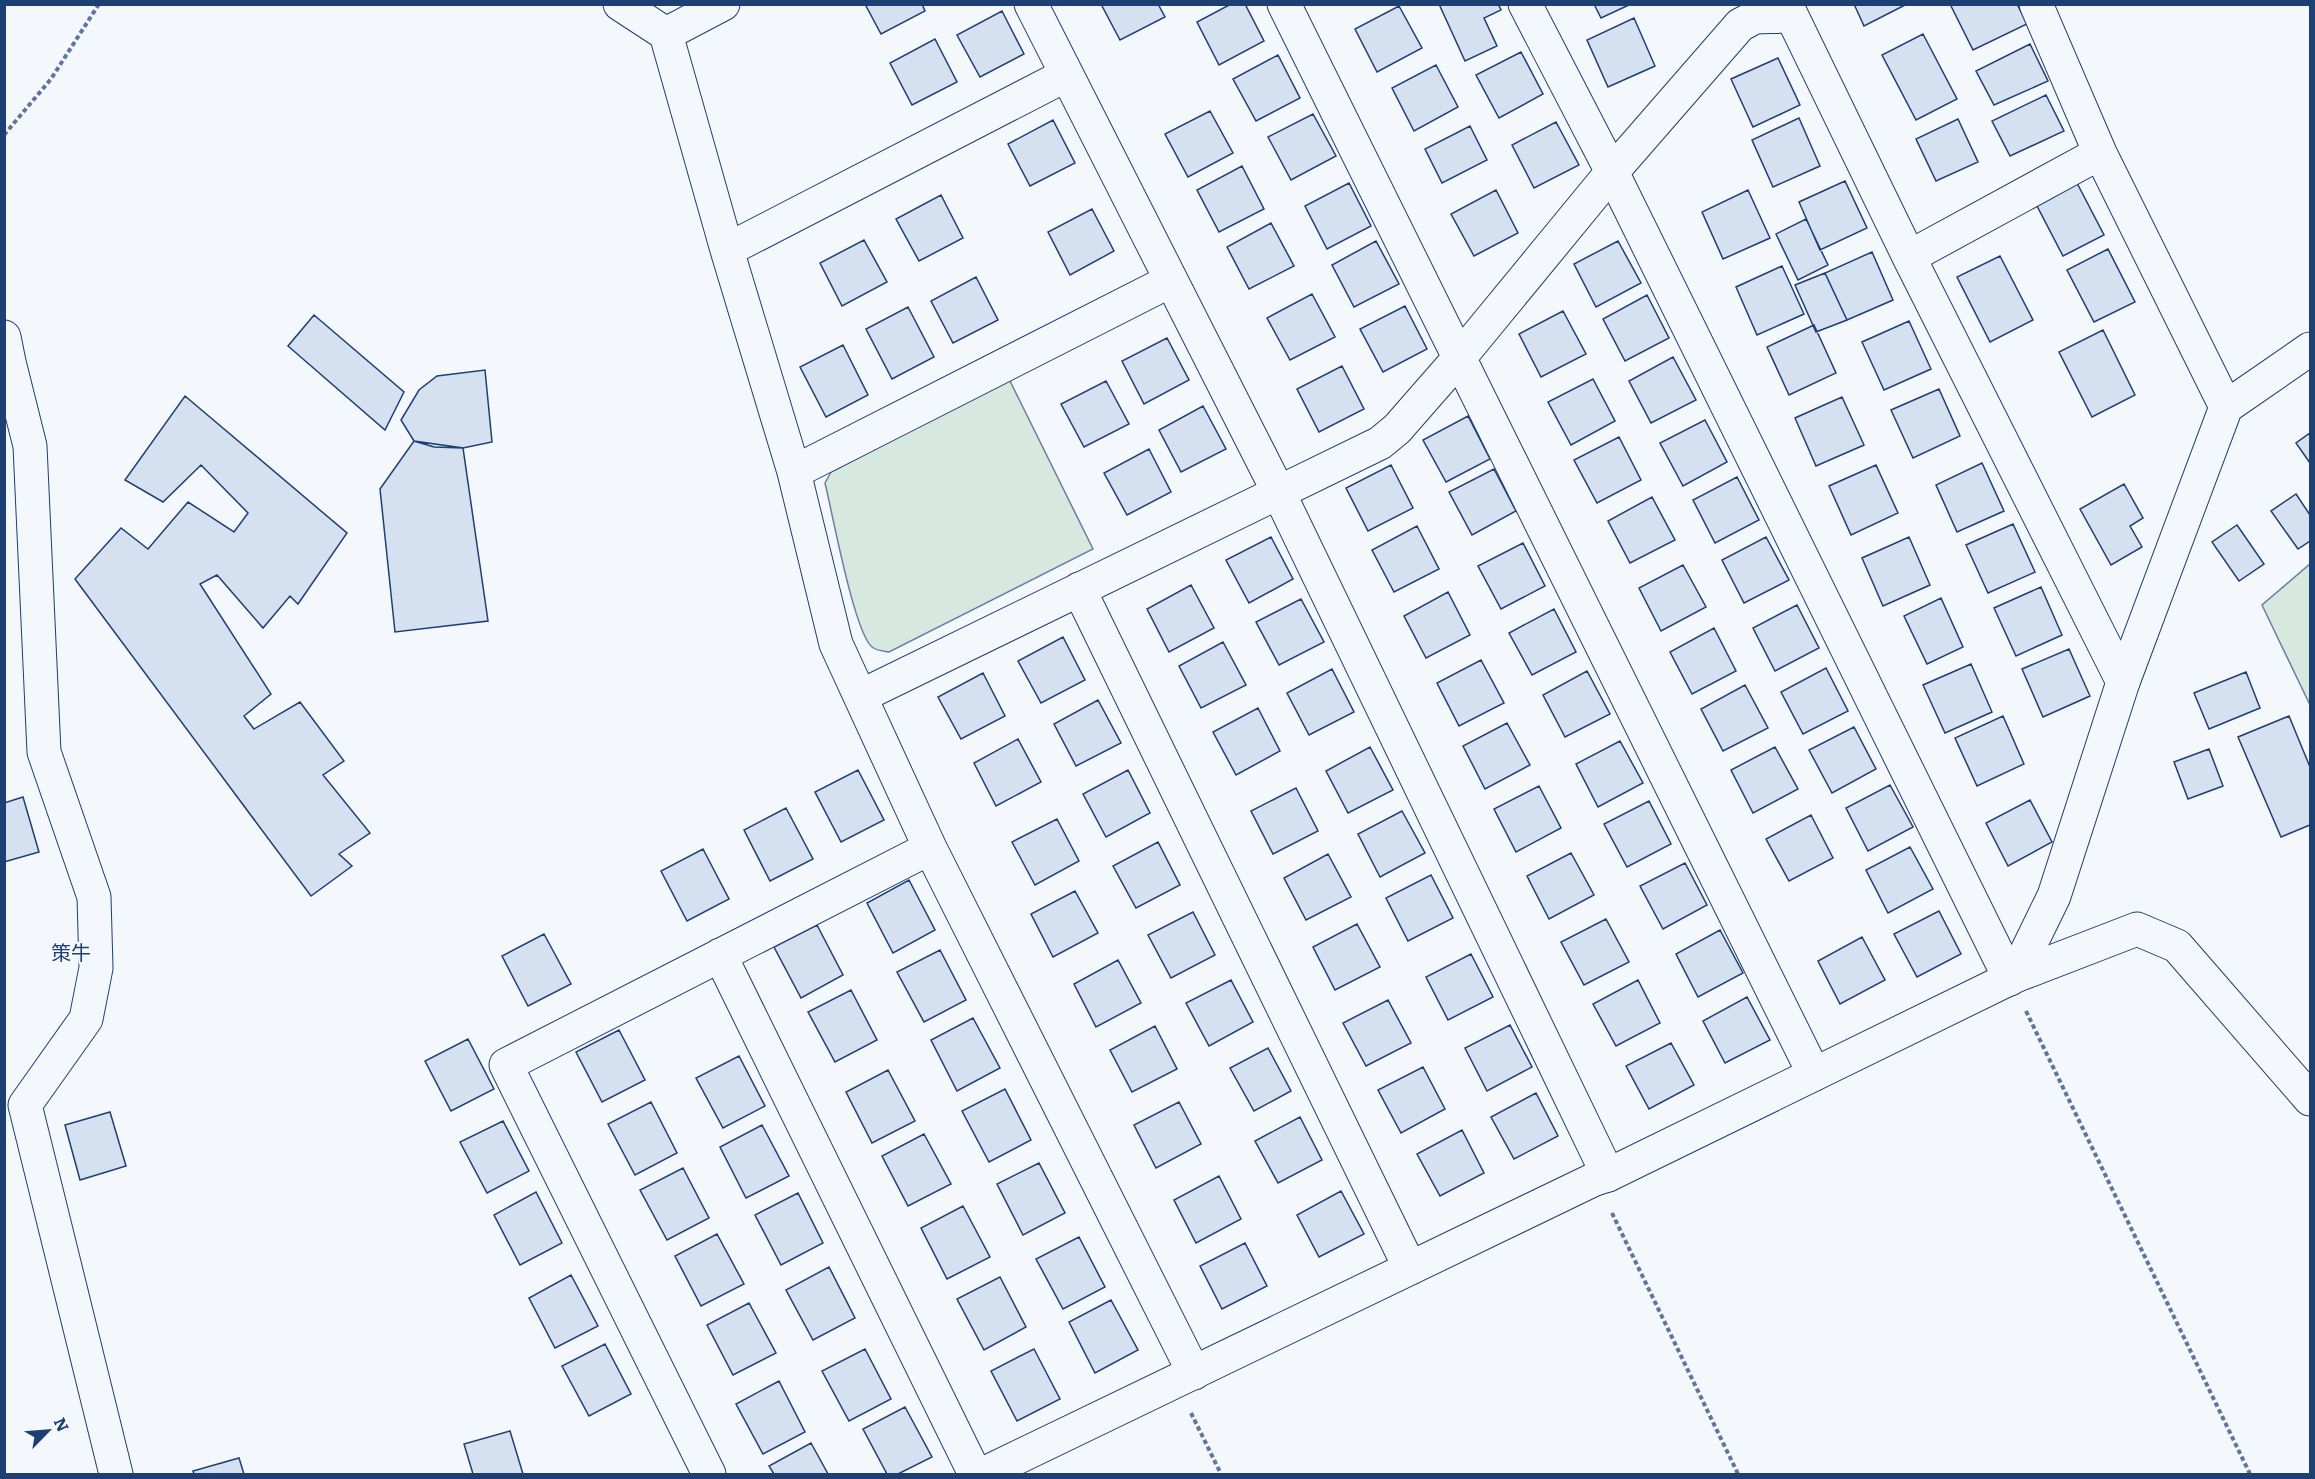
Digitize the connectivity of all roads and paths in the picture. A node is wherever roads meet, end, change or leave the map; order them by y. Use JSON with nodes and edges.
{"nodes":[{"id":1,"x":99,"y":4,"type":"edge"},
{"id":2,"x":620,"y":4,"type":"edge"},
{"id":3,"x":723,"y":4,"type":"edge"},
{"id":4,"x":1031,"y":4,"type":"edge"},
{"id":5,"x":1284,"y":4,"type":"edge"},
{"id":6,"x":1525,"y":4,"type":"edge"},
{"id":7,"x":2042,"y":7,"type":"edge"},
{"id":8,"x":1789,"y":10,"type":"edge"},
{"id":9,"x":666,"y":34,"type":"junction"},
{"id":10,"x":1066,"y":75,"type":"junction"},
{"id":11,"x":4,"y":135,"type":"edge"},
{"id":12,"x":2100,"y":153,"type":"junction"},
{"id":13,"x":1612,"y":172,"type":"junction"},
{"id":14,"x":727,"y":250,"type":"junction"},
{"id":15,"x":1909,"y":257,"type":"junction"},
{"id":16,"x":1170,"y":281,"type":"junction"},
{"id":17,"x":2310,"y":349,"type":"edge"},
{"id":18,"x":6,"y":354,"type":"edge"},
{"id":19,"x":1460,"y":357,"type":"junction"},
{"id":20,"x":2226,"y":407,"type":"junction"},
{"id":21,"x":794,"y":472,"type":"junction"},
{"id":22,"x":1278,"y":491,"type":"junction"},
{"id":23,"x":1079,"y":588,"type":"junction"},
{"id":24,"x":2124,"y":682,"type":"junction"},
{"id":25,"x":861,"y":696,"type":"junction"},
{"id":26,"x":930,"y":848,"type":"junction"},
{"id":27,"x":720,"y":955,"type":"junction"},
{"id":28,"x":2013,"y":978,"type":"junction"},
{"id":29,"x":1814,"y":1074,"type":"junction"},
{"id":30,"x":2310,"y":1099,"type":"edge"},
{"id":31,"x":1602,"y":1177,"type":"junction"},
{"id":32,"x":1410,"y":1268,"type":"junction"},
{"id":33,"x":1185,"y":1378,"type":"junction"},
{"id":34,"x":116,"y":1474,"type":"edge"},
{"id":35,"x":709,"y":1474,"type":"edge"},
{"id":36,"x":975,"y":1474,"type":"edge"},
{"id":37,"x":983,"y":1474,"type":"edge"},
{"id":38,"x":1221,"y":1474,"type":"edge"},
{"id":39,"x":1738,"y":1474,"type":"edge"},
{"id":40,"x":2250,"y":1474,"type":"edge"}],
"edges":[{"from":1,"to":11,"type":"path"},
{"from":2,"to":9,"type":"street"},
{"from":3,"to":9,"type":"street"},
{"from":4,"to":10,"type":"street"},
{"from":5,"to":19,"type":"street"},
{"from":6,"to":13,"type":"street"},
{"from":7,"to":12,"type":"street"},
{"from":8,"to":13,"type":"street"},
{"from":8,"to":15,"type":"street"},
{"from":9,"to":14,"type":"street"},
{"from":10,"to":14,"type":"street"},
{"from":10,"to":16,"type":"street"},
{"from":12,"to":15,"type":"street"},
{"from":12,"to":20,"type":"street"},
{"from":13,"to":19,"type":"street"},
{"from":13,"to":28,"type":"street"},
{"from":14,"to":21,"type":"street"},
{"from":15,"to":24,"type":"street"},
{"from":16,"to":21,"type":"street"},
{"from":16,"to":22,"type":"street"},
{"from":17,"to":20,"type":"street"},
{"from":18,"to":34,"type":"street"},
{"from":19,"to":22,"type":"street"},
{"from":19,"to":29,"type":"street"},
{"from":20,"to":24,"type":"street"},
{"from":21,"to":25,"type":"street"},
{"from":22,"to":23,"type":"street"},
{"from":22,"to":31,"type":"street"},
{"from":23,"to":25,"type":"street"},
{"from":23,"to":32,"type":"street"},
{"from":24,"to":28,"type":"street"},
{"from":25,"to":26,"type":"street"},
{"from":26,"to":27,"type":"street"},
{"from":26,"to":33,"type":"street"},
{"from":27,"to":35,"type":"street"},
{"from":27,"to":36,"type":"street"},
{"from":28,"to":29,"type":"street"},
{"from":28,"to":30,"type":"street"},
{"from":28,"to":40,"type":"path"},
{"from":29,"to":31,"type":"street"},
{"from":31,"to":32,"type":"street"},
{"from":31,"to":39,"type":"path"},
{"from":32,"to":33,"type":"street"},
{"from":33,"to":37,"type":"street"},
{"from":33,"to":38,"type":"path"}]}
